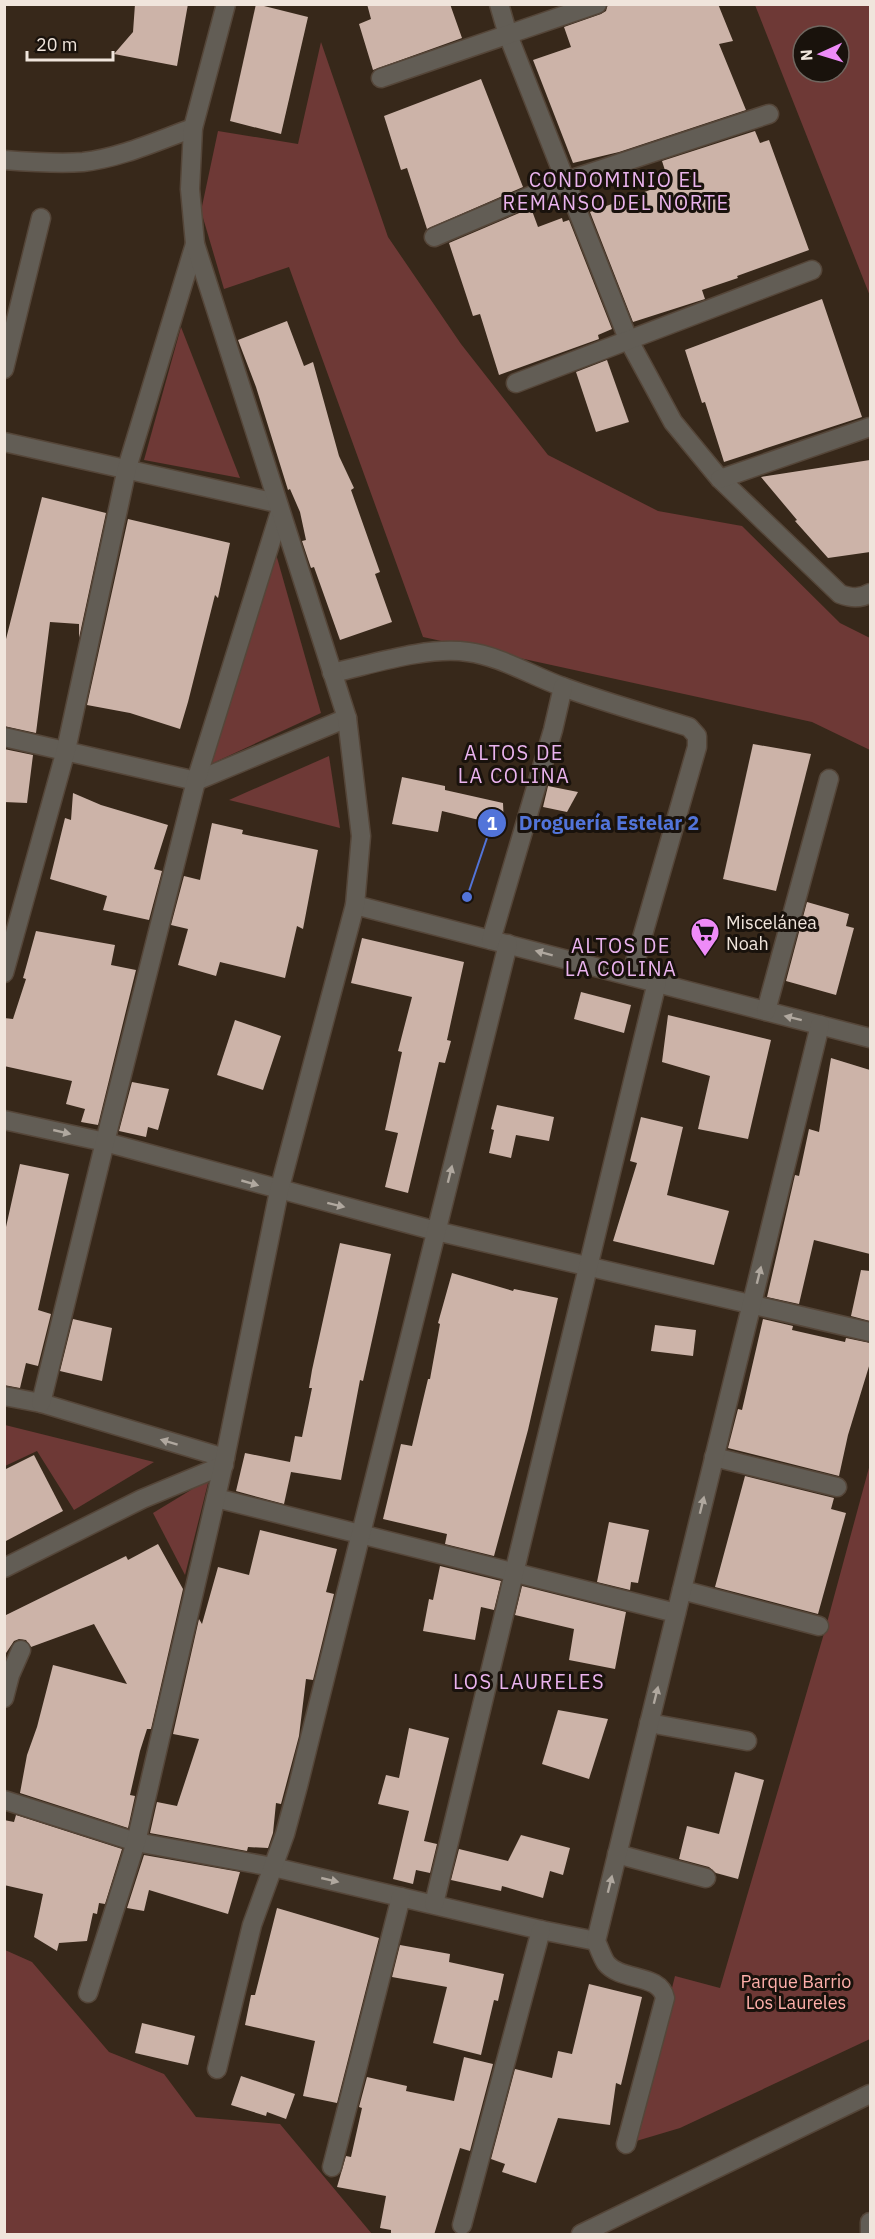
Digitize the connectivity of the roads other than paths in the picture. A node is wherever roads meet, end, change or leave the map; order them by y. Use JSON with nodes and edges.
{"nodes":[{"id":1,"x":226,"y":4,"type":"edge"},
{"id":2,"x":499,"y":4,"type":"edge"},
{"id":3,"x":597,"y":4,"type":"edge"},
{"id":4,"x":508,"y":35,"type":"junction"},
{"id":5,"x":381,"y":78,"type":"dead end"},
{"id":6,"x":769,"y":114,"type":"dead end"},
{"id":7,"x":193,"y":128,"type":"junction"},
{"id":8,"x":4,"y":160,"type":"edge"},
{"id":9,"x":566,"y":181,"type":"junction"},
{"id":10,"x":41,"y":218,"type":"dead end"},
{"id":11,"x":434,"y":237,"type":"dead end"},
{"id":12,"x":195,"y":244,"type":"junction"},
{"id":13,"x":812,"y":270,"type":"dead end"},
{"id":14,"x":628,"y":339,"type":"junction"},
{"id":15,"x":4,"y":369,"type":"edge"},
{"id":16,"x":516,"y":383,"type":"dead end"},
{"id":17,"x":870,"y":427,"type":"edge"},
{"id":18,"x":4,"y":442,"type":"edge"},
{"id":19,"x":127,"y":468,"type":"junction"},
{"id":20,"x":720,"y":479,"type":"junction"},
{"id":21,"x":279,"y":508,"type":"junction"},
{"id":22,"x":870,"y":593,"type":"edge"},
{"id":23,"x":332,"y":673,"type":"junction"},
{"id":24,"x":563,"y":687,"type":"junction"},
{"id":25,"x":347,"y":718,"type":"junction"},
{"id":26,"x":4,"y":737,"type":"edge"},
{"id":27,"x":66,"y":750,"type":"junction"},
{"id":28,"x":830,"y":779,"type":"dead end"},
{"id":29,"x":196,"y":781,"type":"junction"},
{"id":30,"x":355,"y":904,"type":"junction"},
{"id":31,"x":499,"y":942,"type":"junction"},
{"id":32,"x":4,"y":973,"type":"edge"},
{"id":33,"x":631,"y":976,"type":"junction"},
{"id":34,"x":657,"y":982,"type":"junction"},
{"id":35,"x":766,"y":1011,"type":"junction"},
{"id":36,"x":820,"y":1025,"type":"junction"},
{"id":37,"x":870,"y":1038,"type":"edge"},
{"id":38,"x":4,"y":1119,"type":"edge"},
{"id":39,"x":105,"y":1142,"type":"junction"},
{"id":40,"x":279,"y":1191,"type":"junction"},
{"id":41,"x":436,"y":1231,"type":"junction"},
{"id":42,"x":587,"y":1266,"type":"junction"},
{"id":43,"x":752,"y":1304,"type":"junction"},
{"id":44,"x":870,"y":1332,"type":"edge"},
{"id":45,"x":4,"y":1396,"type":"edge"},
{"id":46,"x":41,"y":1403,"type":"junction"},
{"id":47,"x":714,"y":1457,"type":"junction"},
{"id":48,"x":225,"y":1461,"type":"junction"},
{"id":49,"x":837,"y":1487,"type":"dead end"},
{"id":50,"x":216,"y":1498,"type":"junction"},
{"id":51,"x":362,"y":1534,"type":"junction"},
{"id":52,"x":4,"y":1568,"type":"edge"},
{"id":53,"x":515,"y":1573,"type":"junction"},
{"id":54,"x":682,"y":1590,"type":"junction"},
{"id":55,"x":676,"y":1613,"type":"junction"},
{"id":56,"x":819,"y":1626,"type":"dead end"},
{"id":57,"x":21,"y":1650,"type":"dead end"},
{"id":58,"x":4,"y":1698,"type":"edge"},
{"id":59,"x":649,"y":1723,"type":"junction"},
{"id":60,"x":747,"y":1741,"type":"dead end"},
{"id":61,"x":4,"y":1800,"type":"edge"},
{"id":62,"x":136,"y":1842,"type":"junction"},
{"id":63,"x":617,"y":1854,"type":"junction"},
{"id":64,"x":273,"y":1867,"type":"junction"},
{"id":65,"x":706,"y":1878,"type":"dead end"},
{"id":66,"x":401,"y":1897,"type":"junction"},
{"id":67,"x":434,"y":1904,"type":"junction"},
{"id":68,"x":541,"y":1930,"type":"junction"},
{"id":69,"x":596,"y":1941,"type":"junction"},
{"id":70,"x":88,"y":1993,"type":"dead end"},
{"id":71,"x":216,"y":2069,"type":"dead end"},
{"id":72,"x":870,"y":2094,"type":"edge"},
{"id":73,"x":626,"y":2144,"type":"dead end"},
{"id":74,"x":332,"y":2167,"type":"dead end"},
{"id":75,"x":870,"y":2222,"type":"edge"},
{"id":76,"x":462,"y":2225,"type":"dead end"},
{"id":77,"x":581,"y":2234,"type":"edge"},
{"id":78,"x":870,"y":2235,"type":"edge"}],
"edges":[{"from":1,"to":7,"type":"street"},
{"from":2,"to":4,"type":"street"},
{"from":3,"to":4,"type":"street"},
{"from":4,"to":5,"type":"street"},
{"from":4,"to":9,"type":"street"},
{"from":6,"to":9,"type":"street"},
{"from":7,"to":8,"type":"street"},
{"from":7,"to":12,"type":"street"},
{"from":9,"to":11,"type":"street"},
{"from":9,"to":14,"type":"street"},
{"from":10,"to":15,"type":"street"},
{"from":12,"to":19,"type":"street"},
{"from":12,"to":21,"type":"street"},
{"from":13,"to":14,"type":"street"},
{"from":14,"to":16,"type":"street"},
{"from":14,"to":20,"type":"street"},
{"from":17,"to":20,"type":"street"},
{"from":18,"to":19,"type":"street"},
{"from":19,"to":21,"type":"street"},
{"from":19,"to":27,"type":"street"},
{"from":20,"to":22,"type":"street"},
{"from":21,"to":23,"type":"street"},
{"from":21,"to":29,"type":"street"},
{"from":23,"to":24,"type":"street"},
{"from":23,"to":25,"type":"street"},
{"from":24,"to":31,"type":"street"},
{"from":24,"to":33,"type":"street"},
{"from":25,"to":29,"type":"street"},
{"from":25,"to":30,"type":"street"},
{"from":26,"to":27,"type":"street"},
{"from":27,"to":29,"type":"street"},
{"from":27,"to":32,"type":"street"},
{"from":28,"to":35,"type":"street"},
{"from":29,"to":39,"type":"street"},
{"from":30,"to":31,"type":"street"},
{"from":30,"to":40,"type":"street"},
{"from":33,"to":31,"type":"street","one_way":true},
{"from":41,"to":31,"type":"street","one_way":true},
{"from":33,"to":34,"type":"street"},
{"from":34,"to":35,"type":"street"},
{"from":34,"to":42,"type":"street"},
{"from":36,"to":35,"type":"street","one_way":true},
{"from":36,"to":37,"type":"street"},
{"from":43,"to":36,"type":"street","one_way":true},
{"from":38,"to":39,"type":"street","one_way":true},
{"from":39,"to":40,"type":"street","one_way":true},
{"from":39,"to":46,"type":"street"},
{"from":40,"to":41,"type":"street","one_way":true},
{"from":40,"to":48,"type":"street"},
{"from":41,"to":42,"type":"street"},
{"from":41,"to":51,"type":"street"},
{"from":42,"to":43,"type":"street"},
{"from":42,"to":53,"type":"street"},
{"from":43,"to":44,"type":"street"},
{"from":43,"to":47,"type":"street"},
{"from":45,"to":46,"type":"street"},
{"from":48,"to":46,"type":"street","one_way":true},
{"from":47,"to":49,"type":"street"},
{"from":54,"to":47,"type":"street","one_way":true},
{"from":48,"to":50,"type":"street"},
{"from":48,"to":52,"type":"street"},
{"from":50,"to":51,"type":"street"},
{"from":50,"to":62,"type":"street"},
{"from":51,"to":53,"type":"street"},
{"from":51,"to":64,"type":"street"},
{"from":53,"to":55,"type":"street"},
{"from":53,"to":67,"type":"street"},
{"from":54,"to":55,"type":"street"},
{"from":54,"to":56,"type":"street"},
{"from":59,"to":55,"type":"street","one_way":true},
{"from":57,"to":58,"type":"street"},
{"from":59,"to":60,"type":"street"},
{"from":59,"to":63,"type":"street"},
{"from":61,"to":62,"type":"street"},
{"from":62,"to":64,"type":"street"},
{"from":62,"to":70,"type":"street"},
{"from":63,"to":65,"type":"street"},
{"from":69,"to":63,"type":"street","one_way":true},
{"from":64,"to":66,"type":"street","one_way":true},
{"from":64,"to":71,"type":"street"},
{"from":66,"to":67,"type":"street"},
{"from":66,"to":74,"type":"street"},
{"from":67,"to":68,"type":"street"},
{"from":68,"to":69,"type":"street"},
{"from":68,"to":76,"type":"street"},
{"from":69,"to":73,"type":"street"},
{"from":72,"to":77,"type":"street"},
{"from":75,"to":78,"type":"street"}]}
